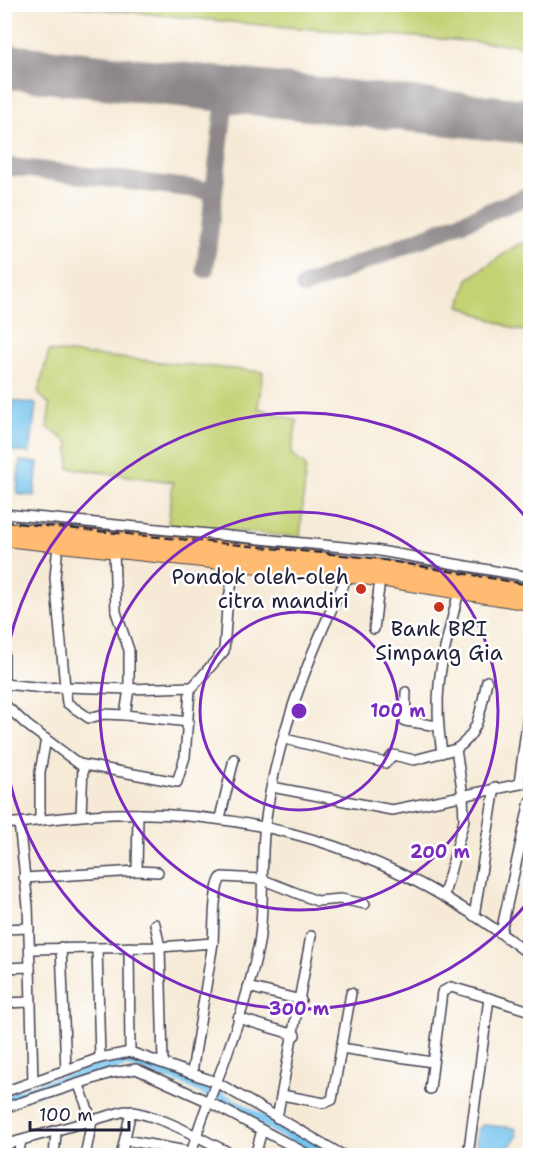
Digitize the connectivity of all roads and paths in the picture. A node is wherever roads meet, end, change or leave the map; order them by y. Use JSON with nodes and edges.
{"nodes":[{"id":1,"x":4,"y":514,"type":"edge"},
{"id":2,"x":4,"y":529,"type":"edge"},
{"id":3,"x":4,"y":539,"type":"edge"},
{"id":4,"x":58,"y":544,"type":"junction"},
{"id":5,"x":114,"y":549,"type":"junction"},
{"id":6,"x":374,"y":550,"type":"junction"},
{"id":7,"x":194,"y":551,"type":"junction"},
{"id":8,"x":236,"y":562,"type":"junction"},
{"id":9,"x":370,"y":566,"type":"junction"},
{"id":10,"x":348,"y":575,"type":"junction"},
{"id":11,"x":531,"y":578,"type":"edge"},
{"id":12,"x":380,"y":579,"type":"junction"},
{"id":13,"x":459,"y":591,"type":"junction"},
{"id":14,"x":531,"y":592,"type":"edge"},
{"id":15,"x":4,"y":603,"type":"edge"},
{"id":16,"x":531,"y":603,"type":"edge"},
{"id":17,"x":374,"y":629,"type":"dead end"},
{"id":18,"x":487,"y":681,"type":"dead end"},
{"id":19,"x":4,"y":682,"type":"edge"},
{"id":20,"x":65,"y":687,"type":"junction"},
{"id":21,"x":192,"y":687,"type":"junction"},
{"id":22,"x":129,"y":689,"type":"junction"},
{"id":23,"x":406,"y":692,"type":"dead end"},
{"id":24,"x":531,"y":699,"type":"edge"},
{"id":25,"x":4,"y":704,"type":"edge"},
{"id":26,"x":125,"y":714,"type":"junction"},
{"id":27,"x":189,"y":722,"type":"junction"},
{"id":28,"x":438,"y":726,"type":"junction"},
{"id":29,"x":46,"y":739,"type":"junction"},
{"id":30,"x":285,"y":739,"type":"junction"},
{"id":31,"x":456,"y":749,"type":"junction"},
{"id":32,"x":442,"y":753,"type":"junction"},
{"id":33,"x":234,"y":759,"type":"dead end"},
{"id":34,"x":82,"y":766,"type":"junction"},
{"id":35,"x":531,"y":782,"type":"edge"},
{"id":36,"x":519,"y":784,"type":"junction"},
{"id":37,"x":272,"y":786,"type":"junction"},
{"id":38,"x":495,"y":787,"type":"junction"},
{"id":39,"x":463,"y":796,"type":"junction"},
{"id":40,"x":531,"y":801,"type":"edge"},
{"id":41,"x":138,"y":814,"type":"junction"},
{"id":42,"x":81,"y":815,"type":"junction"},
{"id":43,"x":220,"y":818,"type":"junction"},
{"id":44,"x":40,"y":819,"type":"junction"},
{"id":45,"x":19,"y":823,"type":"junction"},
{"id":46,"x":4,"y":824,"type":"edge"},
{"id":47,"x":265,"y":825,"type":"junction"},
{"id":48,"x":137,"y":871,"type":"junction"},
{"id":49,"x":158,"y":872,"type":"dead end"},
{"id":50,"x":24,"y":878,"type":"junction"},
{"id":51,"x":261,"y":879,"type":"junction"},
{"id":52,"x":444,"y":895,"type":"junction"},
{"id":53,"x":365,"y":904,"type":"dead end"},
{"id":54,"x":474,"y":916,"type":"junction"},
{"id":55,"x":155,"y":924,"type":"dead end"},
{"id":56,"x":29,"y":928,"type":"junction"},
{"id":57,"x":4,"y":929,"type":"edge"},
{"id":58,"x":501,"y":932,"type":"junction"},
{"id":59,"x":311,"y":936,"type":"dead end"},
{"id":60,"x":213,"y":943,"type":"junction"},
{"id":61,"x":61,"y":947,"type":"junction"},
{"id":62,"x":129,"y":947,"type":"junction"},
{"id":63,"x":160,"y":947,"type":"junction"},
{"id":64,"x":97,"y":948,"type":"junction"},
{"id":65,"x":30,"y":949,"type":"junction"},
{"id":66,"x":531,"y":955,"type":"edge"},
{"id":67,"x":30,"y":967,"type":"junction"},
{"id":68,"x":4,"y":968,"type":"edge"},
{"id":69,"x":248,"y":987,"type":"junction"},
{"id":70,"x":351,"y":993,"type":"dead end"},
{"id":71,"x":489,"y":998,"type":"junction"},
{"id":72,"x":301,"y":1000,"type":"junction"},
{"id":73,"x":31,"y":1002,"type":"junction"},
{"id":74,"x":4,"y":1003,"type":"edge"},
{"id":75,"x":531,"y":1011,"type":"edge"},
{"id":76,"x":238,"y":1018,"type":"junction"},
{"id":77,"x":295,"y":1035,"type":"junction"},
{"id":78,"x":341,"y":1048,"type":"junction"},
{"id":79,"x":130,"y":1052,"type":"junction"},
{"id":80,"x":99,"y":1058,"type":"junction"},
{"id":81,"x":163,"y":1062,"type":"junction"},
{"id":82,"x":432,"y":1062,"type":"junction"},
{"id":83,"x":66,"y":1070,"type":"junction"},
{"id":84,"x":192,"y":1072,"type":"junction"},
{"id":85,"x":33,"y":1082,"type":"junction"},
{"id":86,"x":216,"y":1084,"type":"junction"},
{"id":87,"x":79,"y":1085,"type":"junction"},
{"id":88,"x":430,"y":1089,"type":"dead end"},
{"id":89,"x":4,"y":1092,"type":"edge"},
{"id":90,"x":282,"y":1095,"type":"junction"},
{"id":91,"x":208,"y":1099,"type":"junction"},
{"id":92,"x":4,"y":1108,"type":"edge"},
{"id":93,"x":131,"y":1111,"type":"junction"},
{"id":94,"x":277,"y":1118,"type":"junction"},
{"id":95,"x":92,"y":1121,"type":"junction"},
{"id":96,"x":262,"y":1130,"type":"junction"},
{"id":97,"x":56,"y":1133,"type":"junction"},
{"id":98,"x":196,"y":1137,"type":"junction"},
{"id":99,"x":125,"y":1140,"type":"junction"},
{"id":100,"x":21,"y":1141,"type":"junction"},
{"id":101,"x":4,"y":1145,"type":"edge"},
{"id":102,"x":162,"y":1151,"type":"edge"},
{"id":103,"x":223,"y":1152,"type":"edge"},
{"id":104,"x":191,"y":1154,"type":"edge"},
{"id":105,"x":18,"y":1155,"type":"edge"},
{"id":106,"x":54,"y":1155,"type":"edge"},
{"id":107,"x":85,"y":1155,"type":"edge"},
{"id":108,"x":121,"y":1155,"type":"edge"},
{"id":109,"x":235,"y":1155,"type":"edge"},
{"id":110,"x":255,"y":1155,"type":"edge"},
{"id":111,"x":311,"y":1155,"type":"edge"},
{"id":112,"x":344,"y":1155,"type":"edge"},
{"id":113,"x":468,"y":1155,"type":"edge"}],
"edges":[{"from":1,"to":6,"type":"street"},
{"from":2,"to":7,"type":"highway"},
{"from":3,"to":4,"type":"highway"},
{"from":4,"to":5,"type":"highway"},
{"from":4,"to":20,"type":"street"},
{"from":5,"to":7,"type":"highway"},
{"from":5,"to":22,"type":"street"},
{"from":6,"to":9,"type":"street"},
{"from":6,"to":11,"type":"street"},
{"from":7,"to":8,"type":"highway"},
{"from":7,"to":9,"type":"highway"},
{"from":8,"to":10,"type":"highway"},
{"from":8,"to":21,"type":"street"},
{"from":9,"to":14,"type":"highway"},
{"from":10,"to":12,"type":"highway"},
{"from":10,"to":30,"type":"street"},
{"from":12,"to":13,"type":"highway"},
{"from":12,"to":17,"type":"street"},
{"from":13,"to":16,"type":"highway"},
{"from":13,"to":28,"type":"street"},
{"from":15,"to":19,"type":"street"},
{"from":18,"to":31,"type":"street"},
{"from":19,"to":20,"type":"street"},
{"from":20,"to":22,"type":"street"},
{"from":20,"to":26,"type":"street"},
{"from":21,"to":22,"type":"street"},
{"from":21,"to":27,"type":"street"},
{"from":22,"to":26,"type":"street"},
{"from":23,"to":28,"type":"street"},
{"from":24,"to":36,"type":"street"},
{"from":25,"to":29,"type":"street"},
{"from":26,"to":27,"type":"street"},
{"from":27,"to":34,"type":"street"},
{"from":28,"to":32,"type":"street"},
{"from":29,"to":34,"type":"street"},
{"from":29,"to":44,"type":"street"},
{"from":30,"to":32,"type":"street"},
{"from":30,"to":37,"type":"street"},
{"from":31,"to":32,"type":"street"},
{"from":31,"to":39,"type":"street"},
{"from":33,"to":43,"type":"street"},
{"from":34,"to":42,"type":"street"},
{"from":35,"to":36,"type":"street"},
{"from":36,"to":38,"type":"street"},
{"from":37,"to":39,"type":"street"},
{"from":37,"to":47,"type":"street"},
{"from":38,"to":39,"type":"street"},
{"from":38,"to":54,"type":"street"},
{"from":39,"to":52,"type":"street"},
{"from":40,"to":58,"type":"street"},
{"from":41,"to":42,"type":"street"},
{"from":41,"to":43,"type":"street"},
{"from":41,"to":48,"type":"street"},
{"from":42,"to":44,"type":"street"},
{"from":43,"to":47,"type":"street"},
{"from":44,"to":45,"type":"street"},
{"from":45,"to":46,"type":"street"},
{"from":45,"to":50,"type":"street"},
{"from":47,"to":51,"type":"street"},
{"from":47,"to":52,"type":"street"},
{"from":48,"to":49,"type":"street"},
{"from":48,"to":50,"type":"street"},
{"from":50,"to":56,"type":"street"},
{"from":51,"to":53,"type":"street"},
{"from":51,"to":60,"type":"street"},
{"from":51,"to":69,"type":"street"},
{"from":52,"to":54,"type":"street"},
{"from":54,"to":58,"type":"street"},
{"from":55,"to":63,"type":"street"},
{"from":56,"to":57,"type":"street"},
{"from":56,"to":65,"type":"street"},
{"from":58,"to":66,"type":"street"},
{"from":59,"to":72,"type":"street"},
{"from":60,"to":63,"type":"street"},
{"from":60,"to":84,"type":"street"},
{"from":61,"to":64,"type":"street"},
{"from":61,"to":65,"type":"street"},
{"from":61,"to":83,"type":"street"},
{"from":62,"to":63,"type":"street"},
{"from":62,"to":64,"type":"street"},
{"from":62,"to":79,"type":"street"},
{"from":63,"to":81,"type":"street"},
{"from":64,"to":80,"type":"street"},
{"from":65,"to":67,"type":"street"},
{"from":67,"to":68,"type":"street"},
{"from":67,"to":73,"type":"street"},
{"from":69,"to":72,"type":"street"},
{"from":69,"to":76,"type":"street"},
{"from":70,"to":78,"type":"street"},
{"from":71,"to":75,"type":"street"},
{"from":71,"to":82,"type":"street"},
{"from":71,"to":113,"type":"street"},
{"from":72,"to":77,"type":"street"},
{"from":73,"to":74,"type":"street"},
{"from":73,"to":85,"type":"street"},
{"from":76,"to":77,"type":"street"},
{"from":76,"to":86,"type":"street"},
{"from":77,"to":90,"type":"street"},
{"from":78,"to":82,"type":"street"},
{"from":78,"to":90,"type":"street"},
{"from":79,"to":80,"type":"street"},
{"from":79,"to":81,"type":"street"},
{"from":80,"to":83,"type":"street"},
{"from":81,"to":84,"type":"street"},
{"from":82,"to":88,"type":"street"},
{"from":83,"to":85,"type":"street"},
{"from":84,"to":86,"type":"street"},
{"from":85,"to":89,"type":"street"},
{"from":86,"to":91,"type":"street"},
{"from":86,"to":94,"type":"street"},
{"from":87,"to":91,"type":"street"},
{"from":87,"to":92,"type":"street"},
{"from":87,"to":95,"type":"street"},
{"from":90,"to":94,"type":"street"},
{"from":91,"to":96,"type":"street"},
{"from":91,"to":98,"type":"street"},
{"from":93,"to":95,"type":"street"},
{"from":93,"to":98,"type":"street"},
{"from":93,"to":99,"type":"street"},
{"from":94,"to":112,"type":"street"},
{"from":95,"to":97,"type":"street"},
{"from":95,"to":107,"type":"street"},
{"from":96,"to":110,"type":"street"},
{"from":96,"to":111,"type":"street"},
{"from":97,"to":100,"type":"street"},
{"from":97,"to":106,"type":"street"},
{"from":98,"to":103,"type":"street"},
{"from":98,"to":104,"type":"street"},
{"from":99,"to":102,"type":"street"},
{"from":99,"to":108,"type":"street"},
{"from":100,"to":101,"type":"street"},
{"from":100,"to":105,"type":"street"},
{"from":102,"to":104,"type":"street"},
{"from":103,"to":109,"type":"street"}]}
